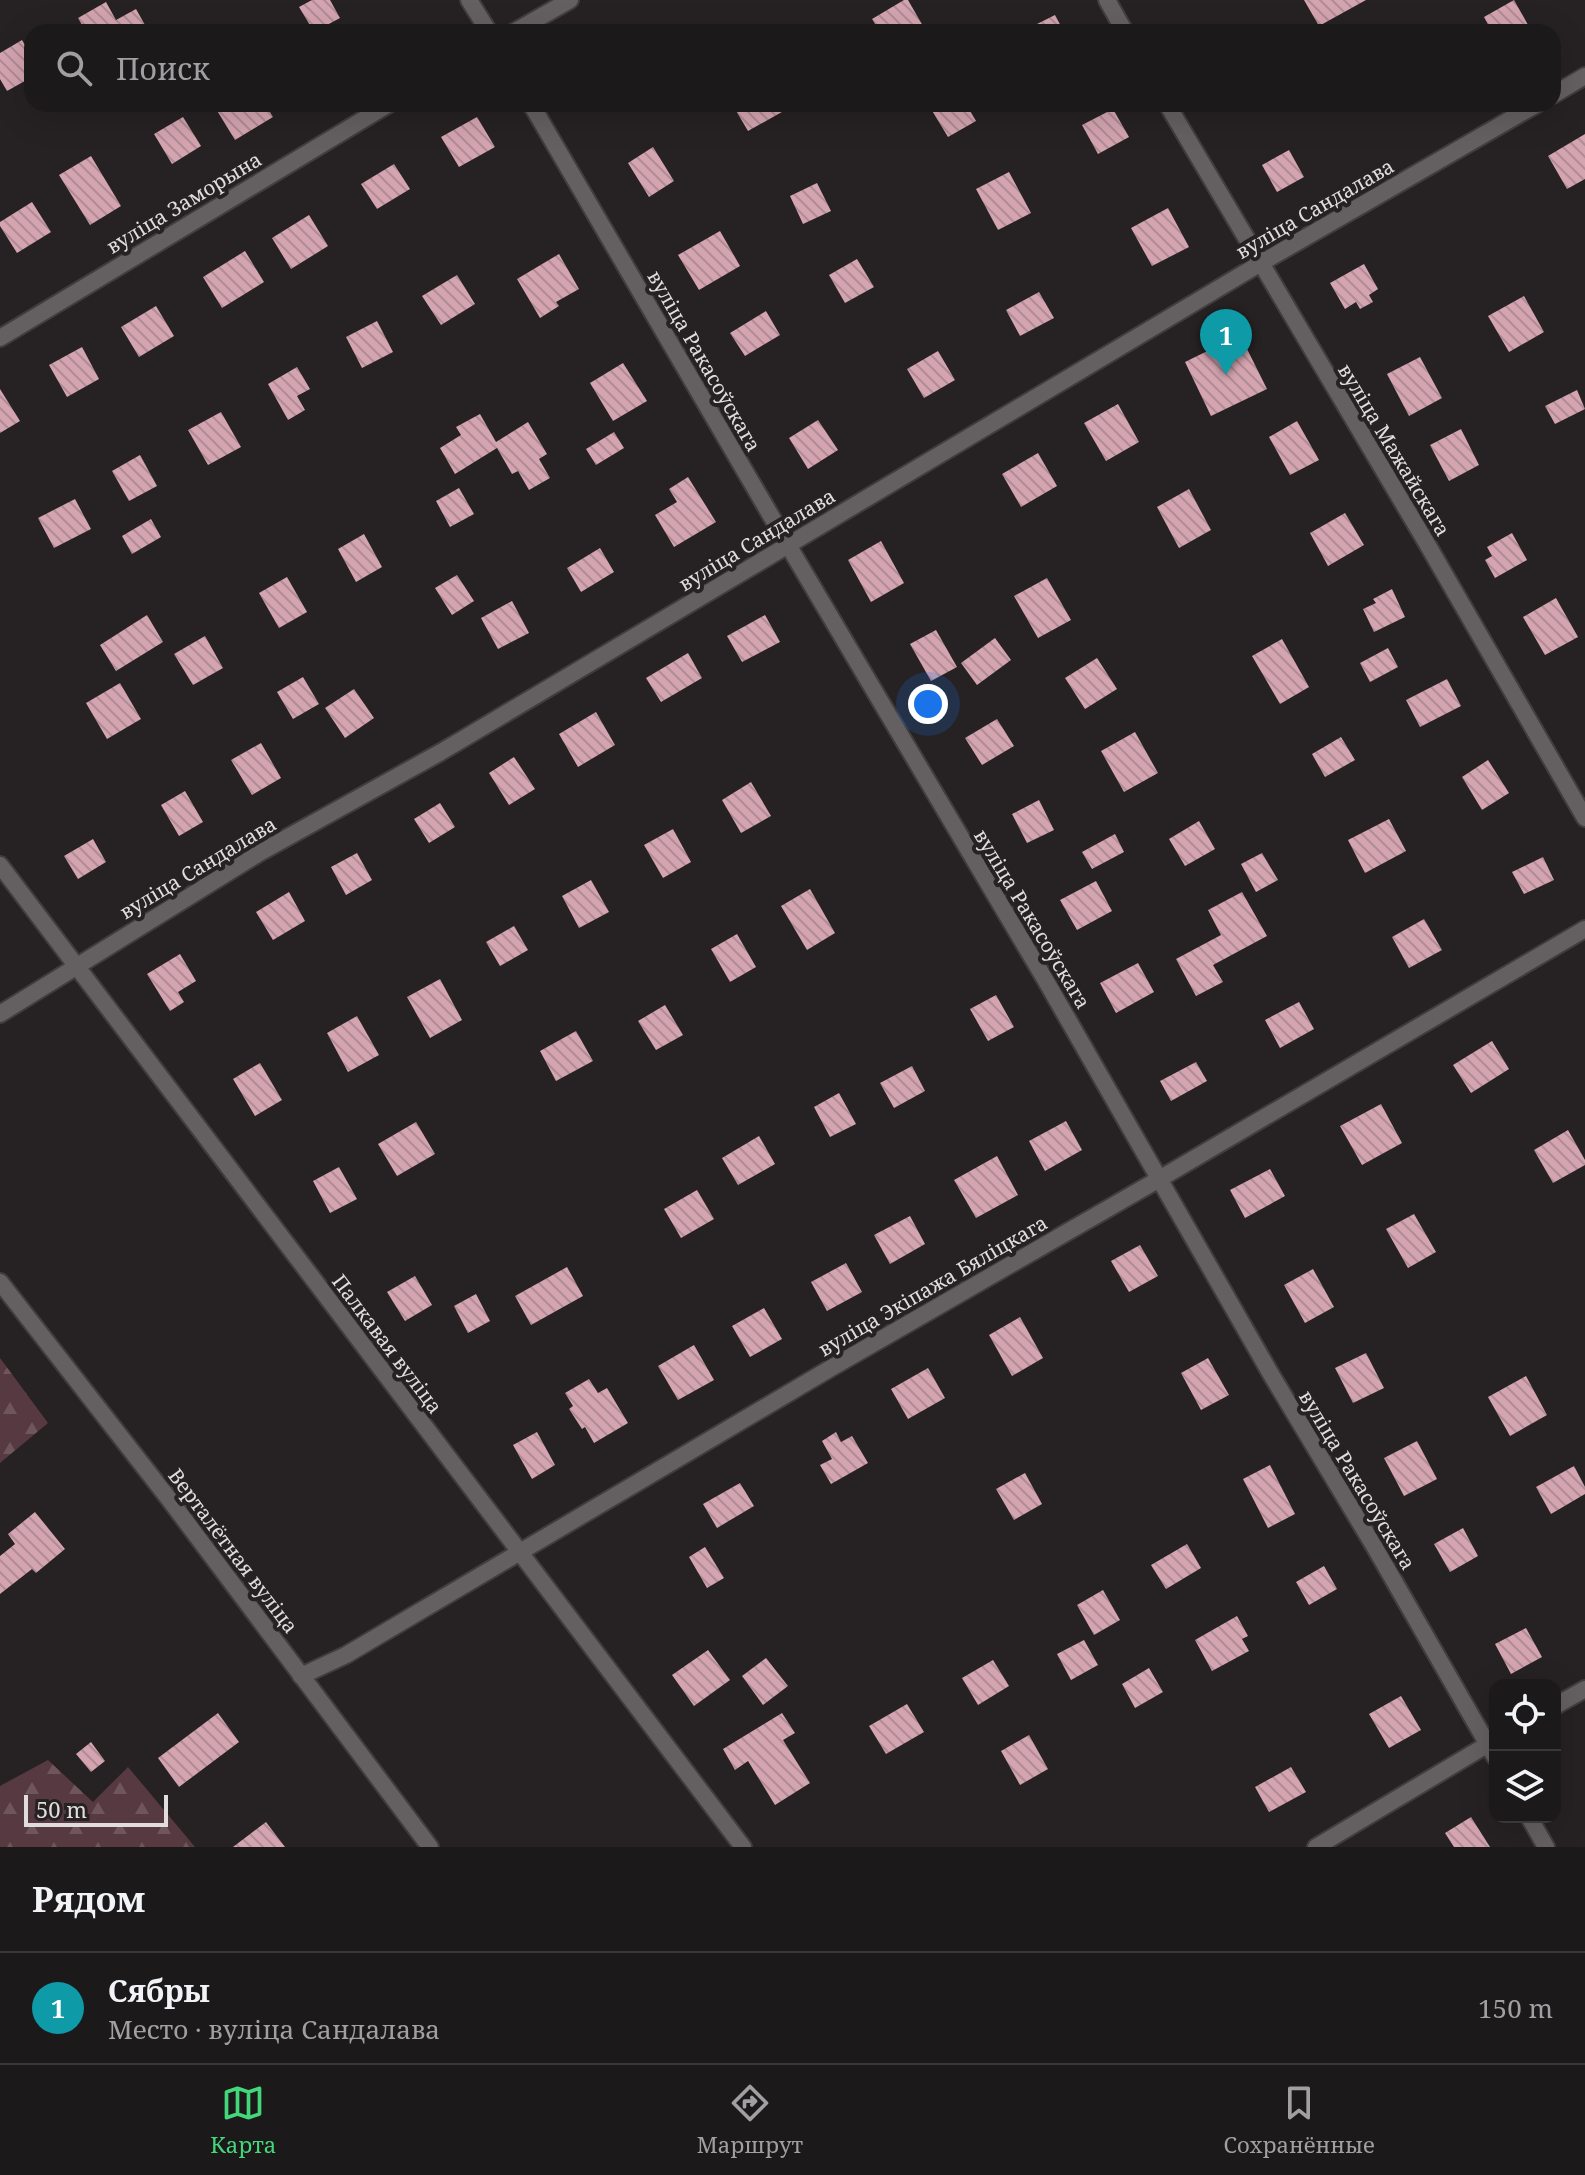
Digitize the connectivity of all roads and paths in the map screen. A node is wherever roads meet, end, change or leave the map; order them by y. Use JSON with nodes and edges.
{"nodes":[{"id":1,"x":469,"y":0,"type":"edge"},
{"id":2,"x":570,"y":0,"type":"edge"},
{"id":3,"x":1107,"y":0,"type":"edge"},
{"id":4,"x":484,"y":24,"type":"edge"},
{"id":5,"x":528,"y":24,"type":"edge"},
{"id":6,"x":1120,"y":24,"type":"edge"},
{"id":7,"x":1585,"y":76,"type":"edge"},
{"id":8,"x":1561,"y":90,"type":"edge"},
{"id":9,"x":376,"y":112,"type":"edge"},
{"id":10,"x":536,"y":112,"type":"edge"},
{"id":11,"x":1172,"y":112,"type":"edge"},
{"id":12,"x":1523,"y":112,"type":"edge"},
{"id":13,"x":1261,"y":263,"type":"junction"},
{"id":14,"x":0,"y":338,"type":"edge"},
{"id":15,"x":788,"y":545,"type":"junction"},
{"id":16,"x":1585,"y":818,"type":"edge"},
{"id":17,"x":0,"y":865,"type":"edge"},
{"id":18,"x":1585,"y":929,"type":"edge"},
{"id":19,"x":75,"y":966,"type":"junction"},
{"id":20,"x":0,"y":1014,"type":"edge"},
{"id":21,"x":1161,"y":1178,"type":"junction"},
{"id":22,"x":0,"y":1282,"type":"edge"},
{"id":23,"x":520,"y":1552,"type":"junction"},
{"id":24,"x":301,"y":1676,"type":"junction"},
{"id":25,"x":1585,"y":1689,"type":"edge"},
{"id":26,"x":1561,"y":1703,"type":"edge"},
{"id":27,"x":1489,"y":1740,"type":"edge"},
{"id":28,"x":1489,"y":1749,"type":"edge"},
{"id":29,"x":1532,"y":1823,"type":"edge"},
{"id":30,"x":430,"y":1847,"type":"edge"},
{"id":31,"x":743,"y":1847,"type":"edge"},
{"id":32,"x":1316,"y":1847,"type":"edge"},
{"id":33,"x":1546,"y":1847,"type":"edge"}],
"edges":[{"from":1,"to":4,"type":"street"},
{"from":2,"to":5,"type":"street"},
{"from":3,"to":6,"type":"street"},
{"from":7,"to":8,"type":"street"},
{"from":9,"to":14,"type":"street","name":"вуліца Заморына"},
{"from":10,"to":15,"type":"street","name":"вуліца Ракасоўскага"},
{"from":11,"to":13,"type":"street","name":"вуліца Мажайскага"},
{"from":12,"to":13,"type":"street","name":"вуліца Сандалава"},
{"from":13,"to":15,"type":"street","name":"вуліца Сандалава"},
{"from":13,"to":16,"type":"street","name":"вуліца Мажайскага"},
{"from":15,"to":19,"type":"street","name":"вуліца Сандалава"},
{"from":15,"to":21,"type":"street","name":"вуліца Ракасоўскага"},
{"from":17,"to":19,"type":"street","name":"Палкавая вуліца"},
{"from":18,"to":21,"type":"street","name":"вуліца Экіпажа Бяліцкага"},
{"from":19,"to":20,"type":"street","name":"вуліца Сандалава"},
{"from":19,"to":23,"type":"street","name":"Палкавая вуліца"},
{"from":21,"to":23,"type":"street","name":"вуліца Экіпажа Бяліцкага"},
{"from":21,"to":27,"type":"street","name":"вуліца Ракасоўскага"},
{"from":22,"to":24,"type":"street","name":"Верталётная вуліца"},
{"from":23,"to":24,"type":"street","name":"вуліца Экіпажа Бяліцкага"},
{"from":23,"to":31,"type":"street","name":"Палкавая вуліца"},
{"from":24,"to":30,"type":"street","name":"Верталётная вуліца"},
{"from":25,"to":26,"type":"street"},
{"from":28,"to":32,"type":"street"},
{"from":29,"to":33,"type":"street"}]}
